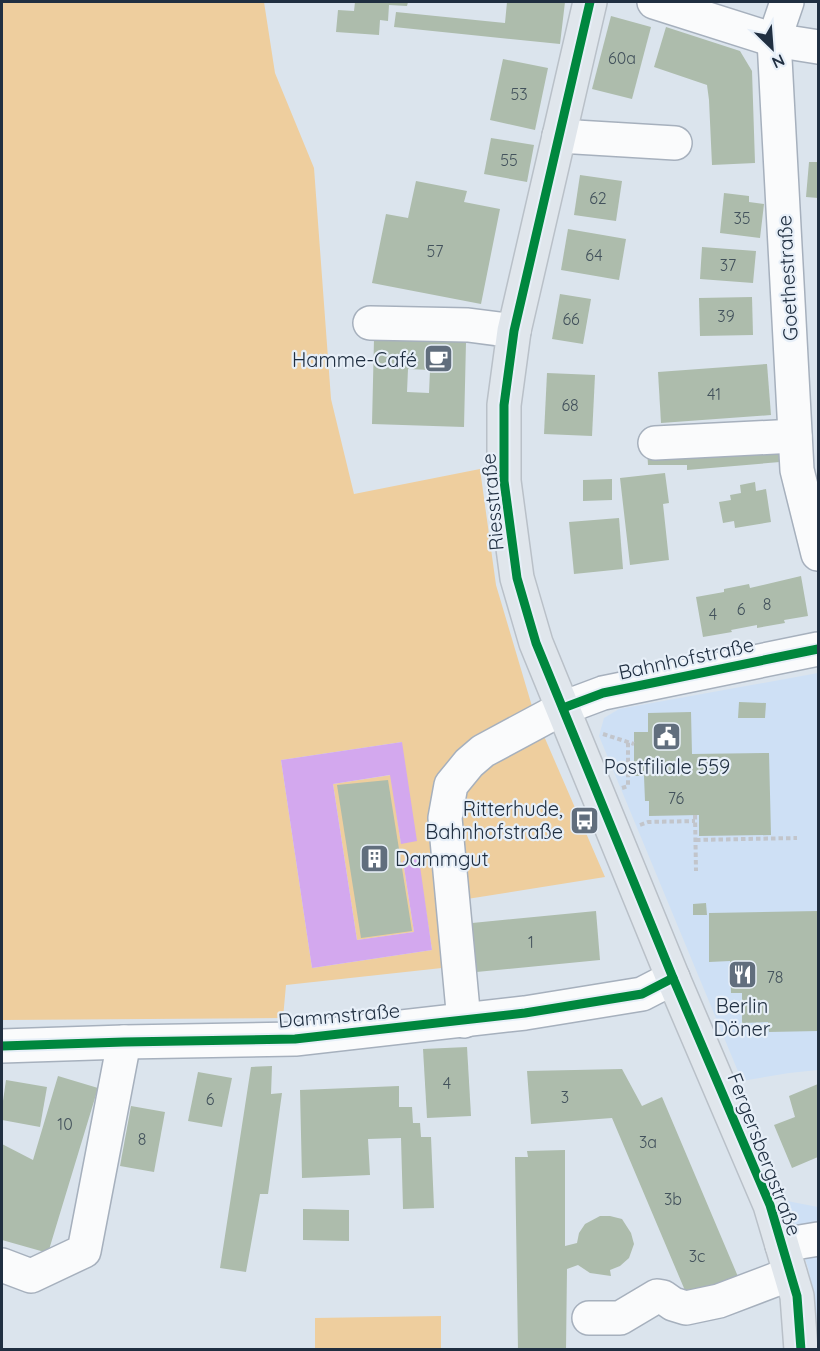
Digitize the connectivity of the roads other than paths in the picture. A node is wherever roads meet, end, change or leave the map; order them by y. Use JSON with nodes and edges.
{"nodes":[{"id":1,"x":590,"y":2,"type":"edge"},
{"id":2,"x":654,"y":2,"type":"edge"},
{"id":3,"x":787,"y":2,"type":"edge"},
{"id":4,"x":774,"y":40,"type":"junction"},
{"id":5,"x":819,"y":46,"type":"edge"},
{"id":6,"x":559,"y":136,"type":"junction"},
{"id":7,"x":675,"y":142,"type":"dead end"},
{"id":8,"x":370,"y":322,"type":"dead end"},
{"id":9,"x":514,"y":331,"type":"junction"},
{"id":10,"x":795,"y":436,"type":"junction"},
{"id":11,"x":655,"y":443,"type":"dead end"},
{"id":12,"x":819,"y":554,"type":"edge"},
{"id":13,"x":819,"y":649,"type":"edge"},
{"id":14,"x":563,"y":708,"type":"junction"},
{"id":15,"x":673,"y":978,"type":"junction"},
{"id":16,"x":464,"y":1021,"type":"junction"},
{"id":17,"x":124,"y":1041,"type":"junction"},
{"id":18,"x":2,"y":1046,"type":"edge"},
{"id":19,"x":819,"y":1239,"type":"edge"},
{"id":20,"x":786,"y":1259,"type":"junction"},
{"id":21,"x":2,"y":1265,"type":"edge"},
{"id":22,"x":590,"y":1318,"type":"dead end"},
{"id":23,"x":801,"y":1350,"type":"edge"}],
"edges":[{"from":1,"to":6,"type":"main road","name":"Riesstraße"},
{"from":2,"to":4,"type":"street"},
{"from":3,"to":4,"type":"street","name":"Goethestraße"},
{"from":4,"to":5,"type":"street"},
{"from":4,"to":10,"type":"street","name":"Goethestraße"},
{"from":6,"to":7,"type":"street"},
{"from":6,"to":9,"type":"main road","name":"Riesstraße"},
{"from":8,"to":9,"type":"street"},
{"from":9,"to":14,"type":"main road","name":"Riesstraße"},
{"from":10,"to":11,"type":"street"},
{"from":10,"to":12,"type":"street","name":"Goethestraße"},
{"from":13,"to":14,"type":"street","name":"Bahnhofstraße"},
{"from":14,"to":15,"type":"main road","name":"Riesstraße"},
{"from":14,"to":16,"type":"street","name":"Bahnhofstraße"},
{"from":15,"to":16,"type":"street","name":"Dammstraße"},
{"from":15,"to":20,"type":"main road","name":"Fergersbergstraße"},
{"from":16,"to":17,"type":"street","name":"Dammstraße"},
{"from":17,"to":18,"type":"street","name":"Dammstraße"},
{"from":17,"to":21,"type":"street"},
{"from":19,"to":20,"type":"street"},
{"from":20,"to":22,"type":"street"},
{"from":20,"to":23,"type":"main road","name":"Fergersbergstraße"}]}
